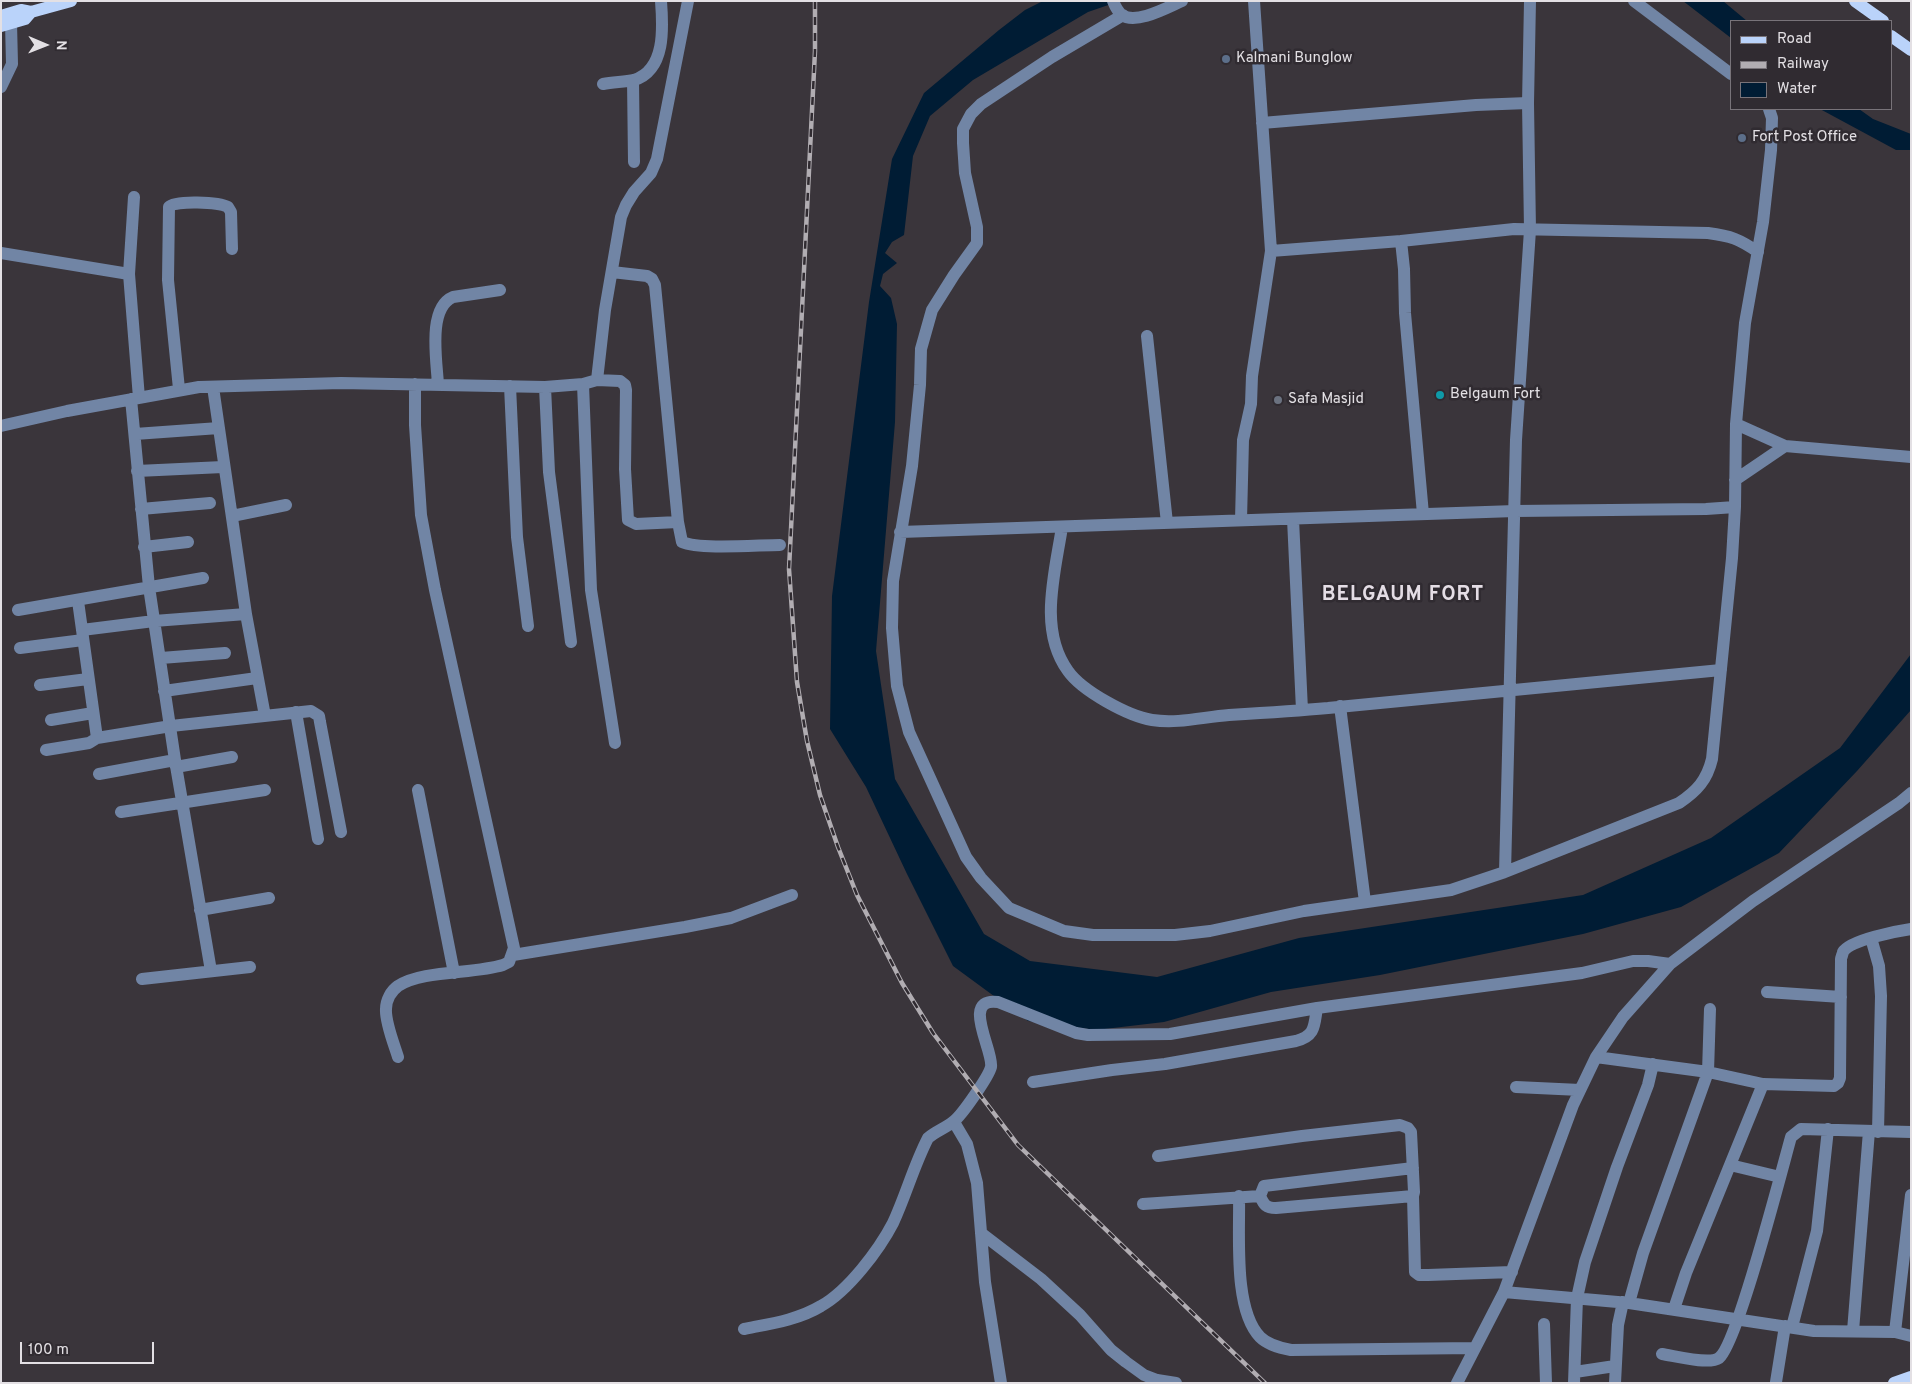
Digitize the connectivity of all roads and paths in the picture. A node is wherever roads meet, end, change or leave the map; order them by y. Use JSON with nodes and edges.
{"nodes":[{"id":1,"x":72,"y":1,"type":"edge"},
{"id":2,"x":660,"y":1,"type":"edge"},
{"id":3,"x":688,"y":1,"type":"edge"},
{"id":4,"x":1113,"y":1,"type":"edge"},
{"id":5,"x":1182,"y":1,"type":"edge"},
{"id":6,"x":1254,"y":1,"type":"edge"},
{"id":7,"x":1530,"y":1,"type":"edge"},
{"id":8,"x":1634,"y":1,"type":"edge"},
{"id":9,"x":1843,"y":1,"type":"edge"},
{"id":10,"x":1855,"y":1,"type":"edge"},
{"id":11,"x":1123,"y":16,"type":"junction"},
{"id":12,"x":1870,"y":20,"type":"edge"},
{"id":13,"x":1882,"y":20,"type":"edge"},
{"id":14,"x":5,"y":22,"type":"edge"},
{"id":15,"x":1892,"y":28,"type":"edge"},
{"id":16,"x":1892,"y":37,"type":"edge"},
{"id":17,"x":1911,"y":41,"type":"edge"},
{"id":18,"x":1911,"y":50,"type":"edge"},
{"id":19,"x":1730,"y":73,"type":"edge"},
{"id":20,"x":633,"y":80,"type":"junction"},
{"id":21,"x":603,"y":84,"type":"dead end"},
{"id":22,"x":1,"y":87,"type":"edge"},
{"id":23,"x":1528,"y":103,"type":"junction"},
{"id":24,"x":1769,"y":110,"type":"edge"},
{"id":25,"x":1262,"y":123,"type":"junction"},
{"id":26,"x":634,"y":162,"type":"dead end"},
{"id":27,"x":134,"y":197,"type":"dead end"},
{"id":28,"x":1530,"y":230,"type":"junction"},
{"id":29,"x":1401,"y":241,"type":"junction"},
{"id":30,"x":232,"y":249,"type":"dead end"},
{"id":31,"x":1272,"y":251,"type":"junction"},
{"id":32,"x":1758,"y":252,"type":"junction"},
{"id":33,"x":1,"y":253,"type":"edge"},
{"id":34,"x":612,"y":272,"type":"junction"},
{"id":35,"x":129,"y":274,"type":"junction"},
{"id":36,"x":500,"y":290,"type":"dead end"},
{"id":37,"x":1146,"y":336,"type":"dead end"},
{"id":38,"x":597,"y":380,"type":"junction"},
{"id":39,"x":415,"y":384,"type":"junction"},
{"id":40,"x":583,"y":384,"type":"junction"},
{"id":41,"x":438,"y":385,"type":"junction"},
{"id":42,"x":510,"y":386,"type":"junction"},
{"id":43,"x":212,"y":387,"type":"junction"},
{"id":44,"x":545,"y":387,"type":"junction"},
{"id":45,"x":179,"y":389,"type":"junction"},
{"id":46,"x":135,"y":399,"type":"junction"},
{"id":47,"x":1736,"y":424,"type":"junction"},
{"id":48,"x":1,"y":426,"type":"edge"},
{"id":49,"x":219,"y":428,"type":"junction"},
{"id":50,"x":135,"y":434,"type":"junction"},
{"id":51,"x":1785,"y":446,"type":"junction"},
{"id":52,"x":1911,"y":457,"type":"edge"},
{"id":53,"x":223,"y":467,"type":"junction"},
{"id":54,"x":138,"y":471,"type":"junction"},
{"id":55,"x":1736,"y":480,"type":"junction"},
{"id":56,"x":210,"y":503,"type":"dead end"},
{"id":57,"x":286,"y":505,"type":"dead end"},
{"id":58,"x":1736,"y":507,"type":"junction"},
{"id":59,"x":141,"y":509,"type":"junction"},
{"id":60,"x":1515,"y":511,"type":"junction"},
{"id":61,"x":1423,"y":514,"type":"junction"},
{"id":62,"x":232,"y":516,"type":"junction"},
{"id":63,"x":1293,"y":519,"type":"junction"},
{"id":64,"x":1241,"y":520,"type":"junction"},
{"id":65,"x":678,"y":522,"type":"junction"},
{"id":66,"x":1167,"y":523,"type":"junction"},
{"id":67,"x":1062,"y":527,"type":"junction"},
{"id":68,"x":900,"y":532,"type":"junction"},
{"id":69,"x":188,"y":542,"type":"dead end"},
{"id":70,"x":780,"y":545,"type":"dead end"},
{"id":71,"x":144,"y":547,"type":"junction"},
{"id":72,"x":203,"y":578,"type":"dead end"},
{"id":73,"x":149,"y":587,"type":"junction"},
{"id":74,"x":78,"y":601,"type":"junction"},
{"id":75,"x":18,"y":610,"type":"dead end"},
{"id":76,"x":246,"y":614,"type":"junction"},
{"id":77,"x":154,"y":621,"type":"junction"},
{"id":78,"x":528,"y":626,"type":"dead end"},
{"id":79,"x":83,"y":635,"type":"junction"},
{"id":80,"x":571,"y":642,"type":"dead end"},
{"id":81,"x":20,"y":648,"type":"dead end"},
{"id":82,"x":225,"y":653,"type":"dead end"},
{"id":83,"x":161,"y":658,"type":"junction"},
{"id":84,"x":1721,"y":670,"type":"junction"},
{"id":85,"x":257,"y":678,"type":"junction"},
{"id":86,"x":88,"y":679,"type":"junction"},
{"id":87,"x":40,"y":685,"type":"dead end"},
{"id":88,"x":1510,"y":690,"type":"junction"},
{"id":89,"x":164,"y":691,"type":"junction"},
{"id":90,"x":1340,"y":706,"type":"junction"},
{"id":91,"x":1302,"y":710,"type":"junction"},
{"id":92,"x":296,"y":712,"type":"junction"},
{"id":93,"x":93,"y":713,"type":"junction"},
{"id":94,"x":265,"y":716,"type":"junction"},
{"id":95,"x":51,"y":720,"type":"dead end"},
{"id":96,"x":170,"y":726,"type":"junction"},
{"id":97,"x":97,"y":738,"type":"junction"},
{"id":98,"x":615,"y":743,"type":"dead end"},
{"id":99,"x":46,"y":750,"type":"dead end"},
{"id":100,"x":232,"y":757,"type":"dead end"},
{"id":101,"x":176,"y":763,"type":"junction"},
{"id":102,"x":99,"y":774,"type":"dead end"},
{"id":103,"x":265,"y":790,"type":"dead end"},
{"id":104,"x":418,"y":790,"type":"dead end"},
{"id":105,"x":1911,"y":792,"type":"edge"},
{"id":106,"x":182,"y":802,"type":"junction"},
{"id":107,"x":121,"y":812,"type":"dead end"},
{"id":108,"x":341,"y":832,"type":"dead end"},
{"id":109,"x":318,"y":839,"type":"dead end"},
{"id":110,"x":1506,"y":872,"type":"junction"},
{"id":111,"x":792,"y":895,"type":"dead end"},
{"id":112,"x":269,"y":898,"type":"dead end"},
{"id":113,"x":1365,"y":902,"type":"junction"},
{"id":114,"x":200,"y":910,"type":"junction"},
{"id":115,"x":1911,"y":930,"type":"edge"},
{"id":116,"x":1871,"y":938,"type":"junction"},
{"id":117,"x":513,"y":955,"type":"junction"},
{"id":118,"x":1670,"y":964,"type":"junction"},
{"id":119,"x":250,"y":966,"type":"dead end"},
{"id":120,"x":211,"y":971,"type":"junction"},
{"id":121,"x":454,"y":973,"type":"junction"},
{"id":122,"x":142,"y":979,"type":"dead end"},
{"id":123,"x":1767,"y":992,"type":"dead end"},
{"id":124,"x":1841,"y":997,"type":"junction"},
{"id":125,"x":1317,"y":1008,"type":"junction"},
{"id":126,"x":1710,"y":1009,"type":"dead end"},
{"id":127,"x":398,"y":1057,"type":"dead end"},
{"id":128,"x":1596,"y":1057,"type":"junction"},
{"id":129,"x":1653,"y":1064,"type":"junction"},
{"id":130,"x":1708,"y":1072,"type":"junction"},
{"id":131,"x":1033,"y":1082,"type":"dead end"},
{"id":132,"x":1763,"y":1084,"type":"junction"},
{"id":133,"x":1516,"y":1087,"type":"dead end"},
{"id":134,"x":1580,"y":1090,"type":"junction"},
{"id":135,"x":954,"y":1122,"type":"junction"},
{"id":136,"x":1828,"y":1129,"type":"junction"},
{"id":137,"x":1874,"y":1131,"type":"junction"},
{"id":138,"x":1911,"y":1132,"type":"edge"},
{"id":139,"x":1158,"y":1156,"type":"dead end"},
{"id":140,"x":1730,"y":1164,"type":"junction"},
{"id":141,"x":1413,"y":1168,"type":"junction"},
{"id":142,"x":1780,"y":1177,"type":"junction"},
{"id":143,"x":1911,"y":1195,"type":"edge"},
{"id":144,"x":1239,"y":1196,"type":"junction"},
{"id":145,"x":1260,"y":1196,"type":"junction"},
{"id":146,"x":1413,"y":1196,"type":"junction"},
{"id":147,"x":1143,"y":1204,"type":"dead end"},
{"id":148,"x":981,"y":1233,"type":"junction"},
{"id":149,"x":1512,"y":1272,"type":"junction"},
{"id":150,"x":1504,"y":1292,"type":"junction"},
{"id":151,"x":1577,"y":1298,"type":"junction"},
{"id":152,"x":1626,"y":1303,"type":"junction"},
{"id":153,"x":1674,"y":1309,"type":"junction"},
{"id":154,"x":1738,"y":1320,"type":"junction"},
{"id":155,"x":1544,"y":1324,"type":"dead end"},
{"id":156,"x":1789,"y":1327,"type":"junction"},
{"id":157,"x":744,"y":1329,"type":"dead end"},
{"id":158,"x":1852,"y":1331,"type":"junction"},
{"id":159,"x":1894,"y":1332,"type":"junction"},
{"id":160,"x":1911,"y":1336,"type":"edge"},
{"id":161,"x":1475,"y":1348,"type":"junction"},
{"id":162,"x":1662,"y":1354,"type":"dead end"},
{"id":163,"x":1615,"y":1366,"type":"junction"},
{"id":164,"x":1575,"y":1377,"type":"edge"},
{"id":165,"x":1911,"y":1377,"type":"edge"},
{"id":166,"x":1776,"y":1382,"type":"edge"},
{"id":167,"x":1001,"y":1383,"type":"edge"},
{"id":168,"x":1176,"y":1383,"type":"edge"},
{"id":169,"x":1457,"y":1383,"type":"edge"},
{"id":170,"x":1546,"y":1383,"type":"edge"},
{"id":171,"x":1615,"y":1383,"type":"edge"},
{"id":172,"x":1894,"y":1383,"type":"edge"}],
"edges":[{"from":1,"to":14,"type":"main road"},
{"from":2,"to":20,"type":"street"},
{"from":3,"to":34,"type":"street"},
{"from":4,"to":11,"type":"street"},
{"from":5,"to":11,"type":"street"},
{"from":6,"to":25,"type":"street"},
{"from":7,"to":23,"type":"street"},
{"from":8,"to":19,"type":"street"},
{"from":9,"to":12,"type":"main road"},
{"from":10,"to":13,"type":"main road"},
{"from":11,"to":68,"type":"street"},
{"from":14,"to":22,"type":"street"},
{"from":15,"to":17,"type":"main road"},
{"from":16,"to":18,"type":"main road"},
{"from":20,"to":21,"type":"street"},
{"from":20,"to":26,"type":"street"},
{"from":23,"to":25,"type":"street"},
{"from":23,"to":28,"type":"street"},
{"from":24,"to":32,"type":"street"},
{"from":25,"to":31,"type":"street"},
{"from":27,"to":35,"type":"street"},
{"from":28,"to":29,"type":"street"},
{"from":28,"to":32,"type":"street"},
{"from":28,"to":60,"type":"street"},
{"from":29,"to":31,"type":"street"},
{"from":29,"to":61,"type":"street"},
{"from":30,"to":45,"type":"street"},
{"from":31,"to":64,"type":"street"},
{"from":32,"to":47,"type":"street"},
{"from":33,"to":35,"type":"street"},
{"from":34,"to":38,"type":"street"},
{"from":34,"to":65,"type":"street"},
{"from":35,"to":46,"type":"street"},
{"from":36,"to":41,"type":"street"},
{"from":37,"to":66,"type":"street"},
{"from":38,"to":40,"type":"street"},
{"from":38,"to":65,"type":"street"},
{"from":39,"to":41,"type":"street"},
{"from":39,"to":43,"type":"street"},
{"from":39,"to":117,"type":"street"},
{"from":40,"to":44,"type":"street"},
{"from":40,"to":98,"type":"street"},
{"from":41,"to":42,"type":"street"},
{"from":42,"to":44,"type":"street"},
{"from":42,"to":78,"type":"street"},
{"from":43,"to":45,"type":"street"},
{"from":43,"to":49,"type":"street"},
{"from":44,"to":80,"type":"street"},
{"from":45,"to":46,"type":"street"},
{"from":46,"to":48,"type":"street"},
{"from":46,"to":50,"type":"street"},
{"from":47,"to":51,"type":"street"},
{"from":47,"to":55,"type":"street"},
{"from":49,"to":50,"type":"street"},
{"from":49,"to":53,"type":"street"},
{"from":50,"to":54,"type":"street"},
{"from":51,"to":52,"type":"street"},
{"from":51,"to":55,"type":"street"},
{"from":53,"to":54,"type":"street"},
{"from":53,"to":62,"type":"street"},
{"from":54,"to":59,"type":"street"},
{"from":55,"to":58,"type":"street"},
{"from":56,"to":59,"type":"street"},
{"from":57,"to":62,"type":"street"},
{"from":58,"to":60,"type":"street"},
{"from":58,"to":84,"type":"street"},
{"from":59,"to":71,"type":"street"},
{"from":60,"to":61,"type":"street"},
{"from":60,"to":88,"type":"street"},
{"from":61,"to":63,"type":"street"},
{"from":62,"to":76,"type":"street"},
{"from":63,"to":64,"type":"street"},
{"from":63,"to":91,"type":"street"},
{"from":64,"to":66,"type":"street"},
{"from":65,"to":70,"type":"street"},
{"from":66,"to":67,"type":"street"},
{"from":67,"to":68,"type":"street"},
{"from":67,"to":91,"type":"street"},
{"from":68,"to":113,"type":"street"},
{"from":69,"to":71,"type":"street"},
{"from":71,"to":73,"type":"street"},
{"from":72,"to":73,"type":"street"},
{"from":73,"to":74,"type":"street"},
{"from":73,"to":77,"type":"street"},
{"from":74,"to":75,"type":"street"},
{"from":74,"to":79,"type":"street"},
{"from":76,"to":77,"type":"street"},
{"from":76,"to":85,"type":"street"},
{"from":77,"to":79,"type":"street"},
{"from":77,"to":83,"type":"street"},
{"from":79,"to":81,"type":"street"},
{"from":79,"to":86,"type":"street"},
{"from":82,"to":83,"type":"street"},
{"from":83,"to":89,"type":"street"},
{"from":84,"to":88,"type":"street"},
{"from":84,"to":110,"type":"street"},
{"from":85,"to":89,"type":"street"},
{"from":85,"to":94,"type":"street"},
{"from":86,"to":87,"type":"street"},
{"from":86,"to":93,"type":"street"},
{"from":88,"to":90,"type":"street"},
{"from":88,"to":110,"type":"street"},
{"from":89,"to":96,"type":"street"},
{"from":90,"to":91,"type":"street"},
{"from":90,"to":113,"type":"street"},
{"from":92,"to":94,"type":"street"},
{"from":92,"to":108,"type":"street"},
{"from":92,"to":109,"type":"street"},
{"from":93,"to":95,"type":"street"},
{"from":93,"to":97,"type":"street"},
{"from":94,"to":96,"type":"street"},
{"from":96,"to":97,"type":"street"},
{"from":96,"to":101,"type":"street"},
{"from":97,"to":99,"type":"street"},
{"from":100,"to":101,"type":"street"},
{"from":101,"to":102,"type":"street"},
{"from":101,"to":106,"type":"street"},
{"from":103,"to":106,"type":"street"},
{"from":104,"to":121,"type":"street"},
{"from":105,"to":118,"type":"street"},
{"from":106,"to":107,"type":"street"},
{"from":106,"to":114,"type":"street"},
{"from":110,"to":113,"type":"street"},
{"from":111,"to":117,"type":"street"},
{"from":112,"to":114,"type":"street"},
{"from":114,"to":120,"type":"street"},
{"from":115,"to":116,"type":"street"},
{"from":116,"to":124,"type":"street"},
{"from":116,"to":137,"type":"street"},
{"from":117,"to":121,"type":"street"},
{"from":118,"to":125,"type":"street"},
{"from":118,"to":128,"type":"street"},
{"from":119,"to":120,"type":"street"},
{"from":120,"to":122,"type":"street"},
{"from":121,"to":127,"type":"street"},
{"from":123,"to":124,"type":"street"},
{"from":124,"to":132,"type":"street"},
{"from":125,"to":131,"type":"street"},
{"from":125,"to":135,"type":"street"},
{"from":126,"to":130,"type":"street"},
{"from":128,"to":129,"type":"street"},
{"from":128,"to":134,"type":"street"},
{"from":129,"to":130,"type":"street"},
{"from":129,"to":151,"type":"street"},
{"from":130,"to":132,"type":"street"},
{"from":130,"to":152,"type":"street"},
{"from":132,"to":140,"type":"street"},
{"from":133,"to":134,"type":"street"},
{"from":134,"to":149,"type":"street"},
{"from":135,"to":148,"type":"street"},
{"from":135,"to":157,"type":"street"},
{"from":136,"to":137,"type":"street"},
{"from":136,"to":142,"type":"street"},
{"from":136,"to":156,"type":"street"},
{"from":137,"to":138,"type":"street"},
{"from":137,"to":158,"type":"street"},
{"from":139,"to":141,"type":"street"},
{"from":140,"to":142,"type":"street"},
{"from":140,"to":153,"type":"street"},
{"from":141,"to":145,"type":"street"},
{"from":141,"to":146,"type":"street"},
{"from":142,"to":154,"type":"street"},
{"from":143,"to":159,"type":"street"},
{"from":144,"to":145,"type":"street"},
{"from":144,"to":147,"type":"street"},
{"from":144,"to":161,"type":"street"},
{"from":145,"to":146,"type":"street"},
{"from":146,"to":149,"type":"street"},
{"from":148,"to":167,"type":"street"},
{"from":148,"to":168,"type":"street"},
{"from":149,"to":150,"type":"street"},
{"from":150,"to":151,"type":"street"},
{"from":150,"to":161,"type":"street"},
{"from":151,"to":152,"type":"street"},
{"from":151,"to":164,"type":"street"},
{"from":152,"to":153,"type":"street"},
{"from":152,"to":163,"type":"street"},
{"from":153,"to":154,"type":"street"},
{"from":154,"to":156,"type":"street"},
{"from":154,"to":162,"type":"street"},
{"from":155,"to":170,"type":"street"},
{"from":156,"to":158,"type":"street"},
{"from":156,"to":166,"type":"street"},
{"from":158,"to":159,"type":"street"},
{"from":159,"to":160,"type":"street"},
{"from":161,"to":169,"type":"street"},
{"from":163,"to":164,"type":"street"},
{"from":163,"to":171,"type":"street"},
{"from":165,"to":172,"type":"main road"}]}
